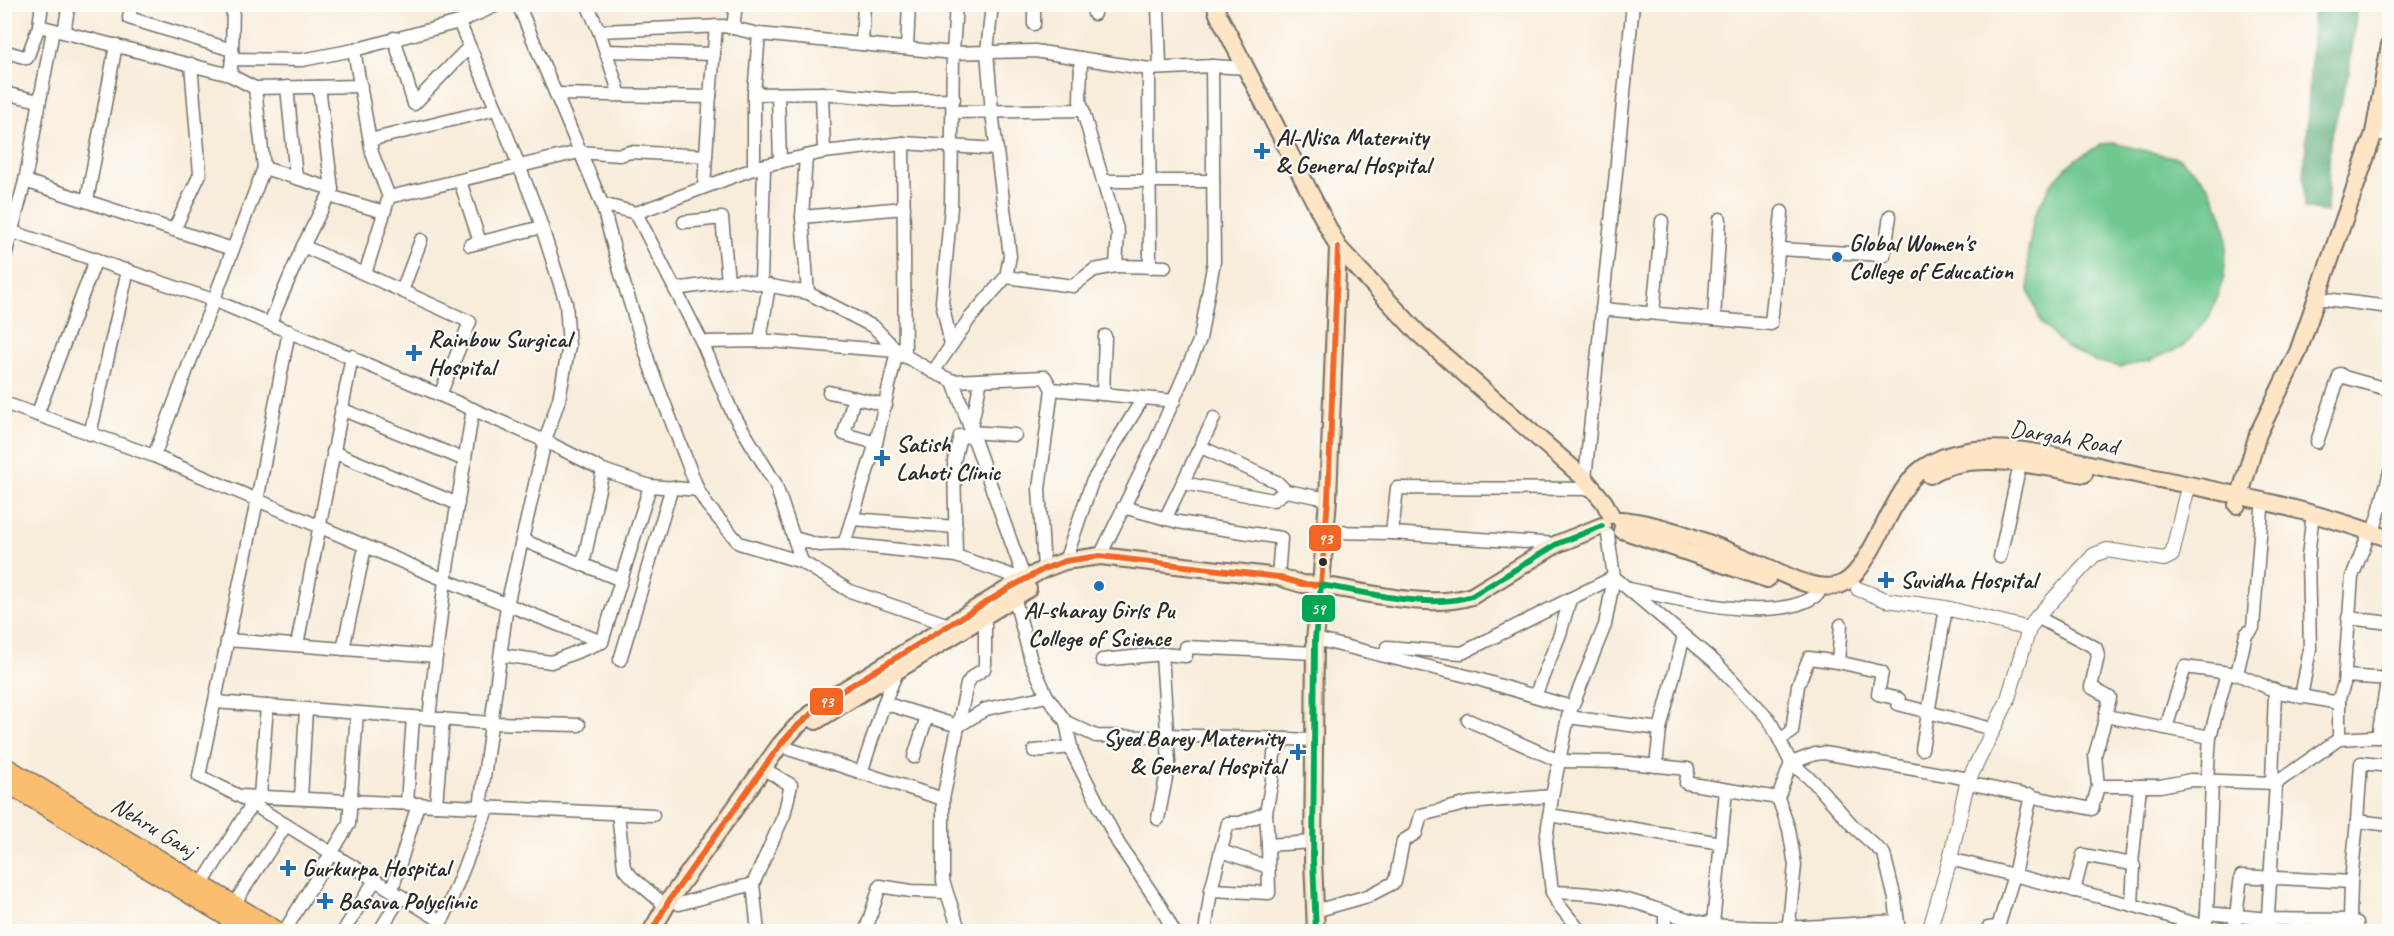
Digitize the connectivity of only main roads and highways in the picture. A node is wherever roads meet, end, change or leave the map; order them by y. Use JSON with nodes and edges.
{"nodes":[{"id":1,"x":1215,"y":4,"type":"edge"},
{"id":2,"x":2389,"y":56,"type":"edge"},
{"id":3,"x":2382,"y":134,"type":"edge"},
{"id":4,"x":1338,"y":247,"type":"junction"},
{"id":5,"x":2238,"y":500,"type":"junction"},
{"id":6,"x":1613,"y":525,"type":"junction"},
{"id":7,"x":2370,"y":537,"type":"junction"},
{"id":8,"x":2390,"y":539,"type":"edge"},
{"id":9,"x":2390,"y":550,"type":"edge"},
{"id":10,"x":1302,"y":584,"type":"junction"},
{"id":11,"x":1321,"y":585,"type":"junction"},
{"id":12,"x":1017,"y":588,"type":"junction"},
{"id":13,"x":4,"y":766,"type":"edge"},
{"id":14,"x":767,"y":771,"type":"junction"},
{"id":15,"x":4,"y":781,"type":"edge"},
{"id":16,"x":673,"y":905,"type":"junction"},
{"id":17,"x":252,"y":932,"type":"edge"},
{"id":18,"x":279,"y":932,"type":"edge"},
{"id":19,"x":651,"y":932,"type":"edge"},
{"id":20,"x":661,"y":932,"type":"edge"},
{"id":21,"x":1316,"y":932,"type":"edge"}],
"edges":[{"from":1,"to":4,"type":"main road"},
{"from":2,"to":3,"type":"main road"},
{"from":3,"to":5,"type":"main road"},
{"from":4,"to":6,"type":"main road"},
{"from":4,"to":11,"type":"main road"},
{"from":5,"to":6,"type":"main road","name":"Dargah Road"},
{"from":5,"to":6,"type":"main road","name":"Dargah Road"},
{"from":5,"to":7,"type":"main road","name":"Dargah Road"},
{"from":5,"to":7,"type":"main road","name":"Dargah Road"},
{"from":6,"to":11,"type":"main road"},
{"from":7,"to":8,"type":"main road","name":"Dargah Road"},
{"from":7,"to":9,"type":"main road","name":"Dargah Road"},
{"from":10,"to":11,"type":"main road"},
{"from":10,"to":12,"type":"main road"},
{"from":10,"to":12,"type":"main road"},
{"from":11,"to":21,"type":"main road"},
{"from":12,"to":14,"type":"main road"},
{"from":12,"to":14,"type":"main road"},
{"from":13,"to":18,"type":"main road","name":"Nehru Ganj"},
{"from":14,"to":16,"type":"main road"},
{"from":15,"to":17,"type":"main road","name":"Nehru Ganj"},
{"from":16,"to":19,"type":"main road"},
{"from":16,"to":20,"type":"main road"}]}
